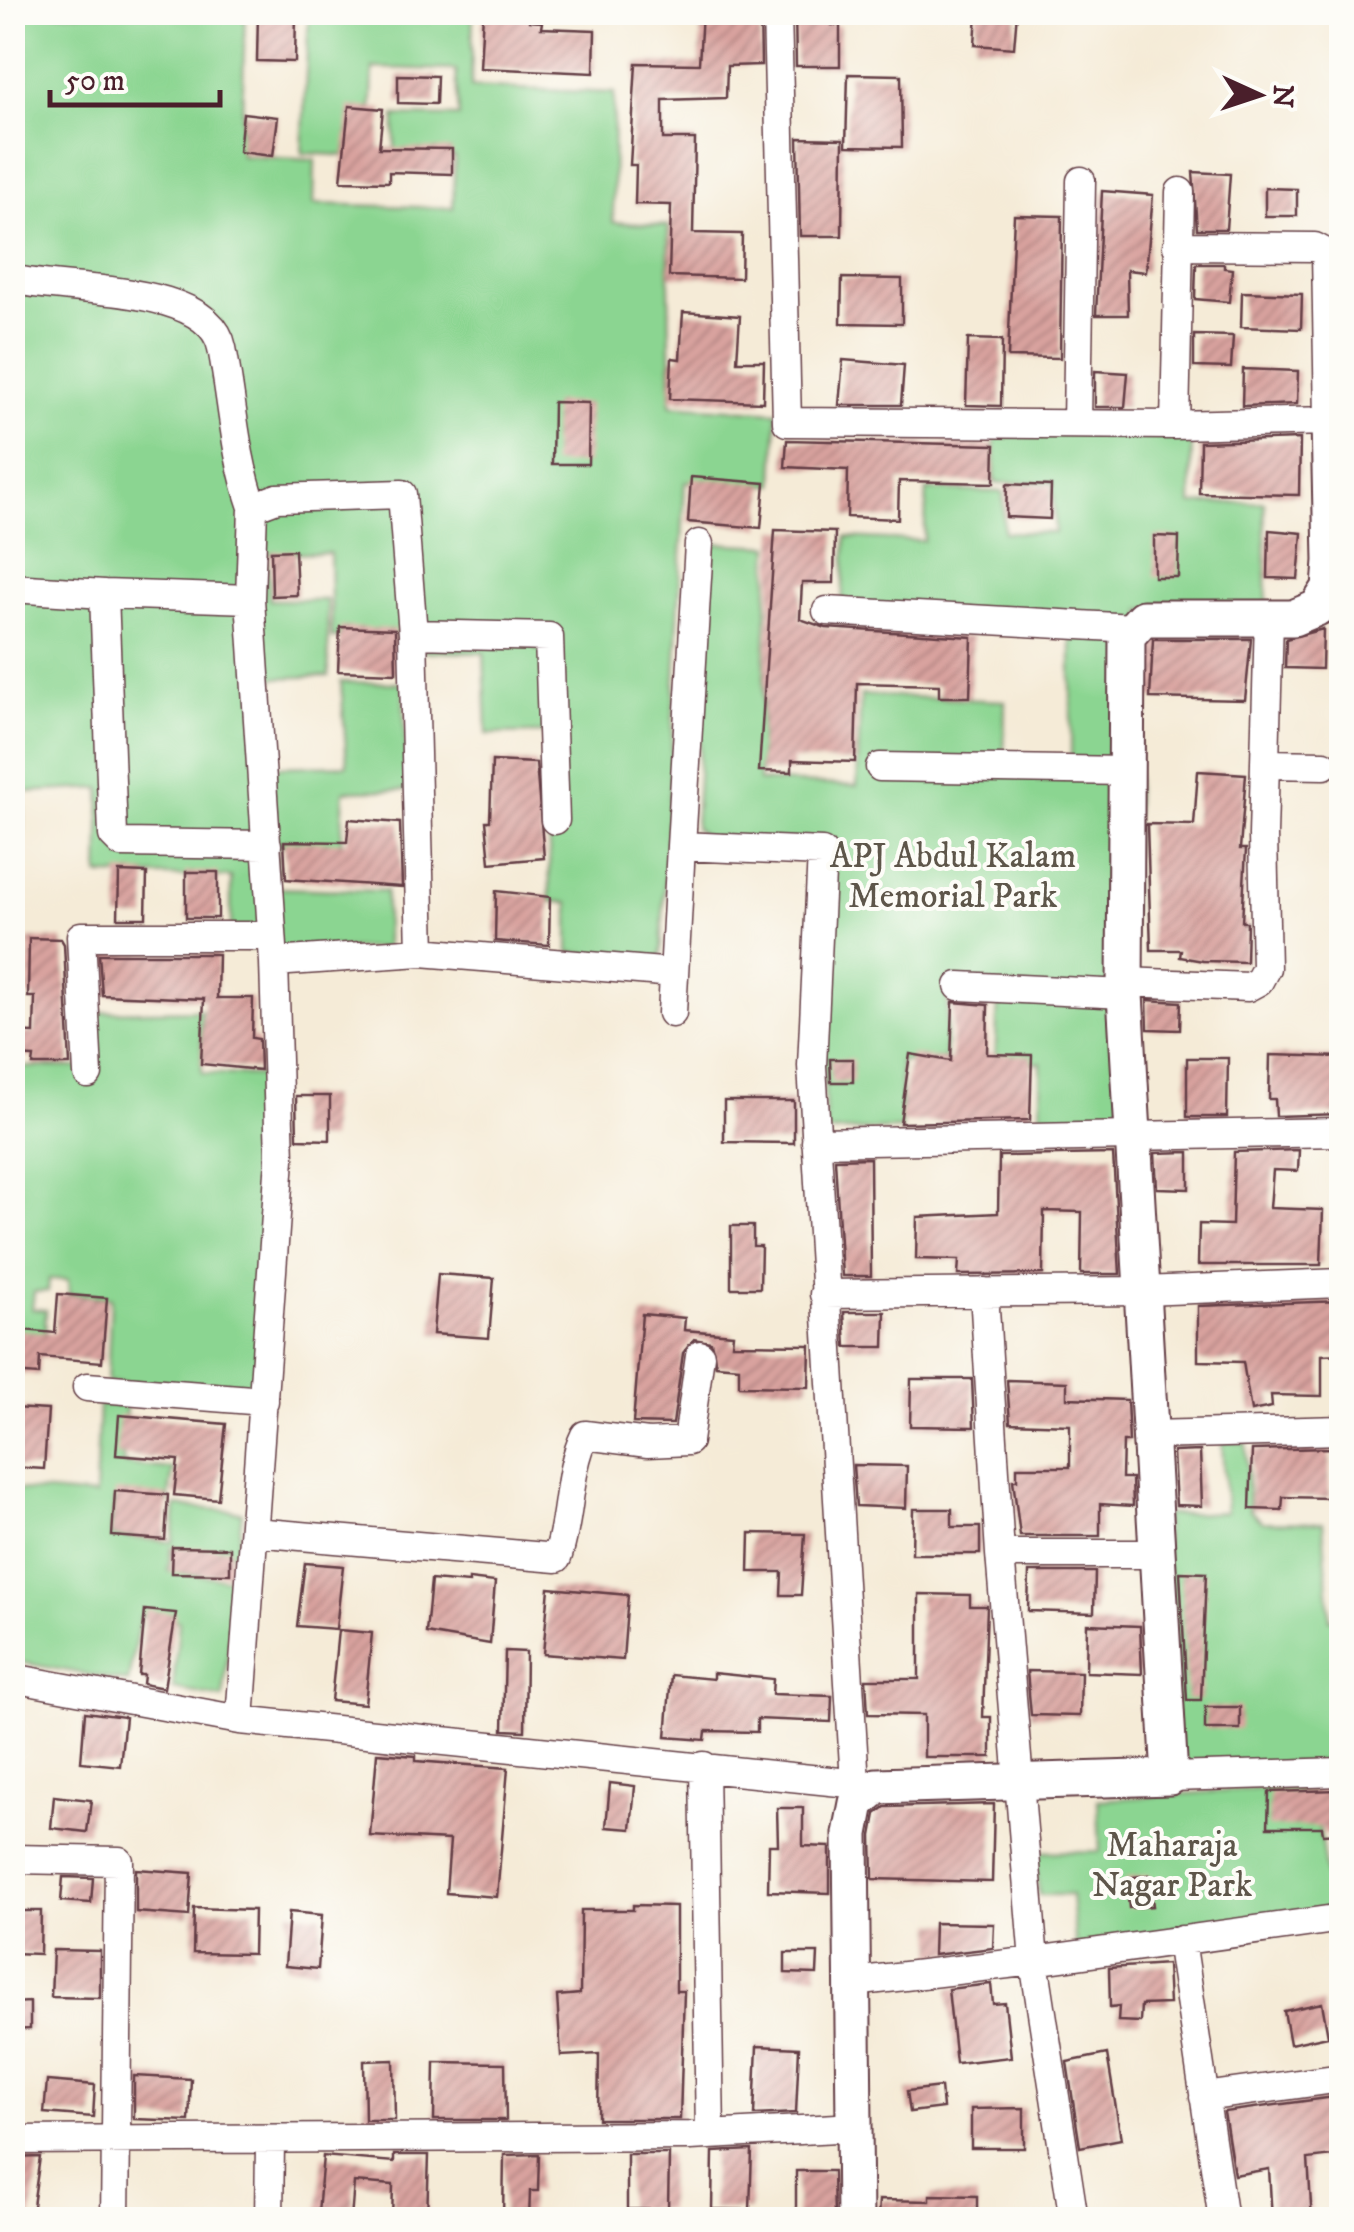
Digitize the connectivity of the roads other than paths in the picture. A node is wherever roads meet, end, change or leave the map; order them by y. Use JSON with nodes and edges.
{"nodes":[{"id":1,"x":776,"y":12,"type":"edge"},
{"id":2,"x":1081,"y":181,"type":"dead end"},
{"id":3,"x":1180,"y":192,"type":"dead end"},
{"id":4,"x":1177,"y":246,"type":"junction"},
{"id":5,"x":12,"y":279,"type":"edge"},
{"id":6,"x":1335,"y":420,"type":"edge"},
{"id":7,"x":1077,"y":422,"type":"junction"},
{"id":8,"x":1175,"y":426,"type":"junction"},
{"id":9,"x":253,"y":507,"type":"junction"},
{"id":10,"x":699,"y":544,"type":"dead end"},
{"id":11,"x":12,"y":588,"type":"edge"},
{"id":12,"x":104,"y":594,"type":"junction"},
{"id":13,"x":250,"y":599,"type":"junction"},
{"id":14,"x":1329,"y":607,"type":"edge"},
{"id":15,"x":826,"y":611,"type":"dead end"},
{"id":16,"x":1268,"y":618,"type":"junction"},
{"id":17,"x":1133,"y":628,"type":"junction"},
{"id":18,"x":414,"y":634,"type":"junction"},
{"id":19,"x":1265,"y":764,"type":"junction"},
{"id":20,"x":1324,"y":765,"type":"dead end"},
{"id":21,"x":880,"y":767,"type":"dead end"},
{"id":22,"x":1126,"y":771,"type":"junction"},
{"id":23,"x":555,"y":820,"type":"dead end"},
{"id":24,"x":267,"y":845,"type":"junction"},
{"id":25,"x":682,"y":846,"type":"junction"},
{"id":26,"x":273,"y":949,"type":"junction"},
{"id":27,"x":420,"y":952,"type":"junction"},
{"id":28,"x":674,"y":973,"type":"junction"},
{"id":29,"x":959,"y":986,"type":"dead end"},
{"id":30,"x":1125,"y":988,"type":"junction"},
{"id":31,"x":672,"y":1013,"type":"dead end"},
{"id":32,"x":88,"y":1074,"type":"dead end"},
{"id":33,"x":1342,"y":1132,"type":"edge"},
{"id":34,"x":1134,"y":1138,"type":"junction"},
{"id":35,"x":816,"y":1142,"type":"junction"},
{"id":36,"x":1342,"y":1283,"type":"edge"},
{"id":37,"x":1143,"y":1291,"type":"junction"},
{"id":38,"x":984,"y":1292,"type":"junction"},
{"id":39,"x":824,"y":1294,"type":"junction"},
{"id":40,"x":700,"y":1355,"type":"dead end"},
{"id":41,"x":88,"y":1387,"type":"dead end"},
{"id":42,"x":264,"y":1400,"type":"junction"},
{"id":43,"x":1342,"y":1430,"type":"edge"},
{"id":44,"x":1150,"y":1436,"type":"junction"},
{"id":45,"x":254,"y":1532,"type":"junction"},
{"id":46,"x":1000,"y":1554,"type":"junction"},
{"id":47,"x":1156,"y":1554,"type":"junction"},
{"id":48,"x":12,"y":1678,"type":"edge"},
{"id":49,"x":240,"y":1720,"type":"junction"},
{"id":50,"x":704,"y":1766,"type":"junction"},
{"id":51,"x":1342,"y":1772,"type":"edge"},
{"id":52,"x":1170,"y":1777,"type":"junction"},
{"id":53,"x":1020,"y":1783,"type":"junction"},
{"id":54,"x":866,"y":1785,"type":"junction"},
{"id":55,"x":12,"y":1859,"type":"edge"},
{"id":56,"x":1342,"y":1918,"type":"edge"},
{"id":57,"x":1181,"y":1940,"type":"junction"},
{"id":58,"x":1034,"y":1961,"type":"junction"},
{"id":59,"x":854,"y":1982,"type":"junction"},
{"id":60,"x":1342,"y":2078,"type":"edge"},
{"id":61,"x":1204,"y":2097,"type":"junction"},
{"id":62,"x":854,"y":2127,"type":"junction"},
{"id":63,"x":710,"y":2135,"type":"junction"},
{"id":64,"x":12,"y":2140,"type":"edge"},
{"id":65,"x":118,"y":2141,"type":"junction"},
{"id":66,"x":270,"y":2142,"type":"junction"},
{"id":67,"x":116,"y":2220,"type":"edge"},
{"id":68,"x":269,"y":2220,"type":"edge"},
{"id":69,"x":855,"y":2220,"type":"edge"},
{"id":70,"x":1074,"y":2220,"type":"edge"},
{"id":71,"x":1222,"y":2220,"type":"edge"}],
"edges":[{"from":1,"to":7,"type":"street"},
{"from":2,"to":7,"type":"street"},
{"from":3,"to":4,"type":"street"},
{"from":4,"to":6,"type":"street"},
{"from":4,"to":8,"type":"street"},
{"from":5,"to":9,"type":"street"},
{"from":6,"to":8,"type":"street"},
{"from":6,"to":14,"type":"street"},
{"from":7,"to":8,"type":"street"},
{"from":9,"to":13,"type":"street"},
{"from":9,"to":18,"type":"street"},
{"from":10,"to":25,"type":"street"},
{"from":11,"to":12,"type":"street"},
{"from":12,"to":13,"type":"street"},
{"from":12,"to":24,"type":"street"},
{"from":13,"to":24,"type":"street"},
{"from":14,"to":16,"type":"street"},
{"from":15,"to":17,"type":"street"},
{"from":16,"to":17,"type":"street"},
{"from":16,"to":19,"type":"street"},
{"from":17,"to":22,"type":"street"},
{"from":18,"to":23,"type":"street"},
{"from":18,"to":27,"type":"street"},
{"from":19,"to":20,"type":"street"},
{"from":19,"to":30,"type":"street"},
{"from":21,"to":22,"type":"street"},
{"from":22,"to":30,"type":"street"},
{"from":24,"to":26,"type":"street"},
{"from":25,"to":28,"type":"street"},
{"from":25,"to":35,"type":"street"},
{"from":26,"to":27,"type":"street"},
{"from":26,"to":32,"type":"street"},
{"from":26,"to":42,"type":"street"},
{"from":27,"to":28,"type":"street"},
{"from":28,"to":31,"type":"street"},
{"from":29,"to":30,"type":"street"},
{"from":30,"to":34,"type":"street"},
{"from":33,"to":34,"type":"street"},
{"from":34,"to":35,"type":"street"},
{"from":34,"to":37,"type":"street"},
{"from":35,"to":39,"type":"street"},
{"from":36,"to":37,"type":"street"},
{"from":37,"to":38,"type":"street"},
{"from":37,"to":44,"type":"street"},
{"from":38,"to":39,"type":"street"},
{"from":38,"to":46,"type":"street"},
{"from":39,"to":54,"type":"street"},
{"from":40,"to":45,"type":"street"},
{"from":41,"to":42,"type":"street"},
{"from":42,"to":45,"type":"street"},
{"from":43,"to":44,"type":"street"},
{"from":44,"to":47,"type":"street"},
{"from":45,"to":49,"type":"street"},
{"from":46,"to":47,"type":"street"},
{"from":46,"to":53,"type":"street"},
{"from":47,"to":52,"type":"street"},
{"from":48,"to":49,"type":"street"},
{"from":49,"to":50,"type":"street"},
{"from":50,"to":54,"type":"street"},
{"from":50,"to":63,"type":"street"},
{"from":51,"to":52,"type":"street"},
{"from":52,"to":53,"type":"street"},
{"from":53,"to":54,"type":"street"},
{"from":53,"to":58,"type":"street"},
{"from":54,"to":59,"type":"street"},
{"from":55,"to":65,"type":"street"},
{"from":56,"to":57,"type":"street"},
{"from":57,"to":58,"type":"street"},
{"from":57,"to":61,"type":"street"},
{"from":58,"to":59,"type":"street"},
{"from":58,"to":70,"type":"street"},
{"from":59,"to":62,"type":"street"},
{"from":60,"to":61,"type":"street"},
{"from":61,"to":71,"type":"street"},
{"from":62,"to":63,"type":"street"},
{"from":62,"to":69,"type":"street"},
{"from":63,"to":66,"type":"street"},
{"from":64,"to":65,"type":"street"},
{"from":65,"to":66,"type":"street"},
{"from":65,"to":67,"type":"street"},
{"from":66,"to":68,"type":"street"}]}
